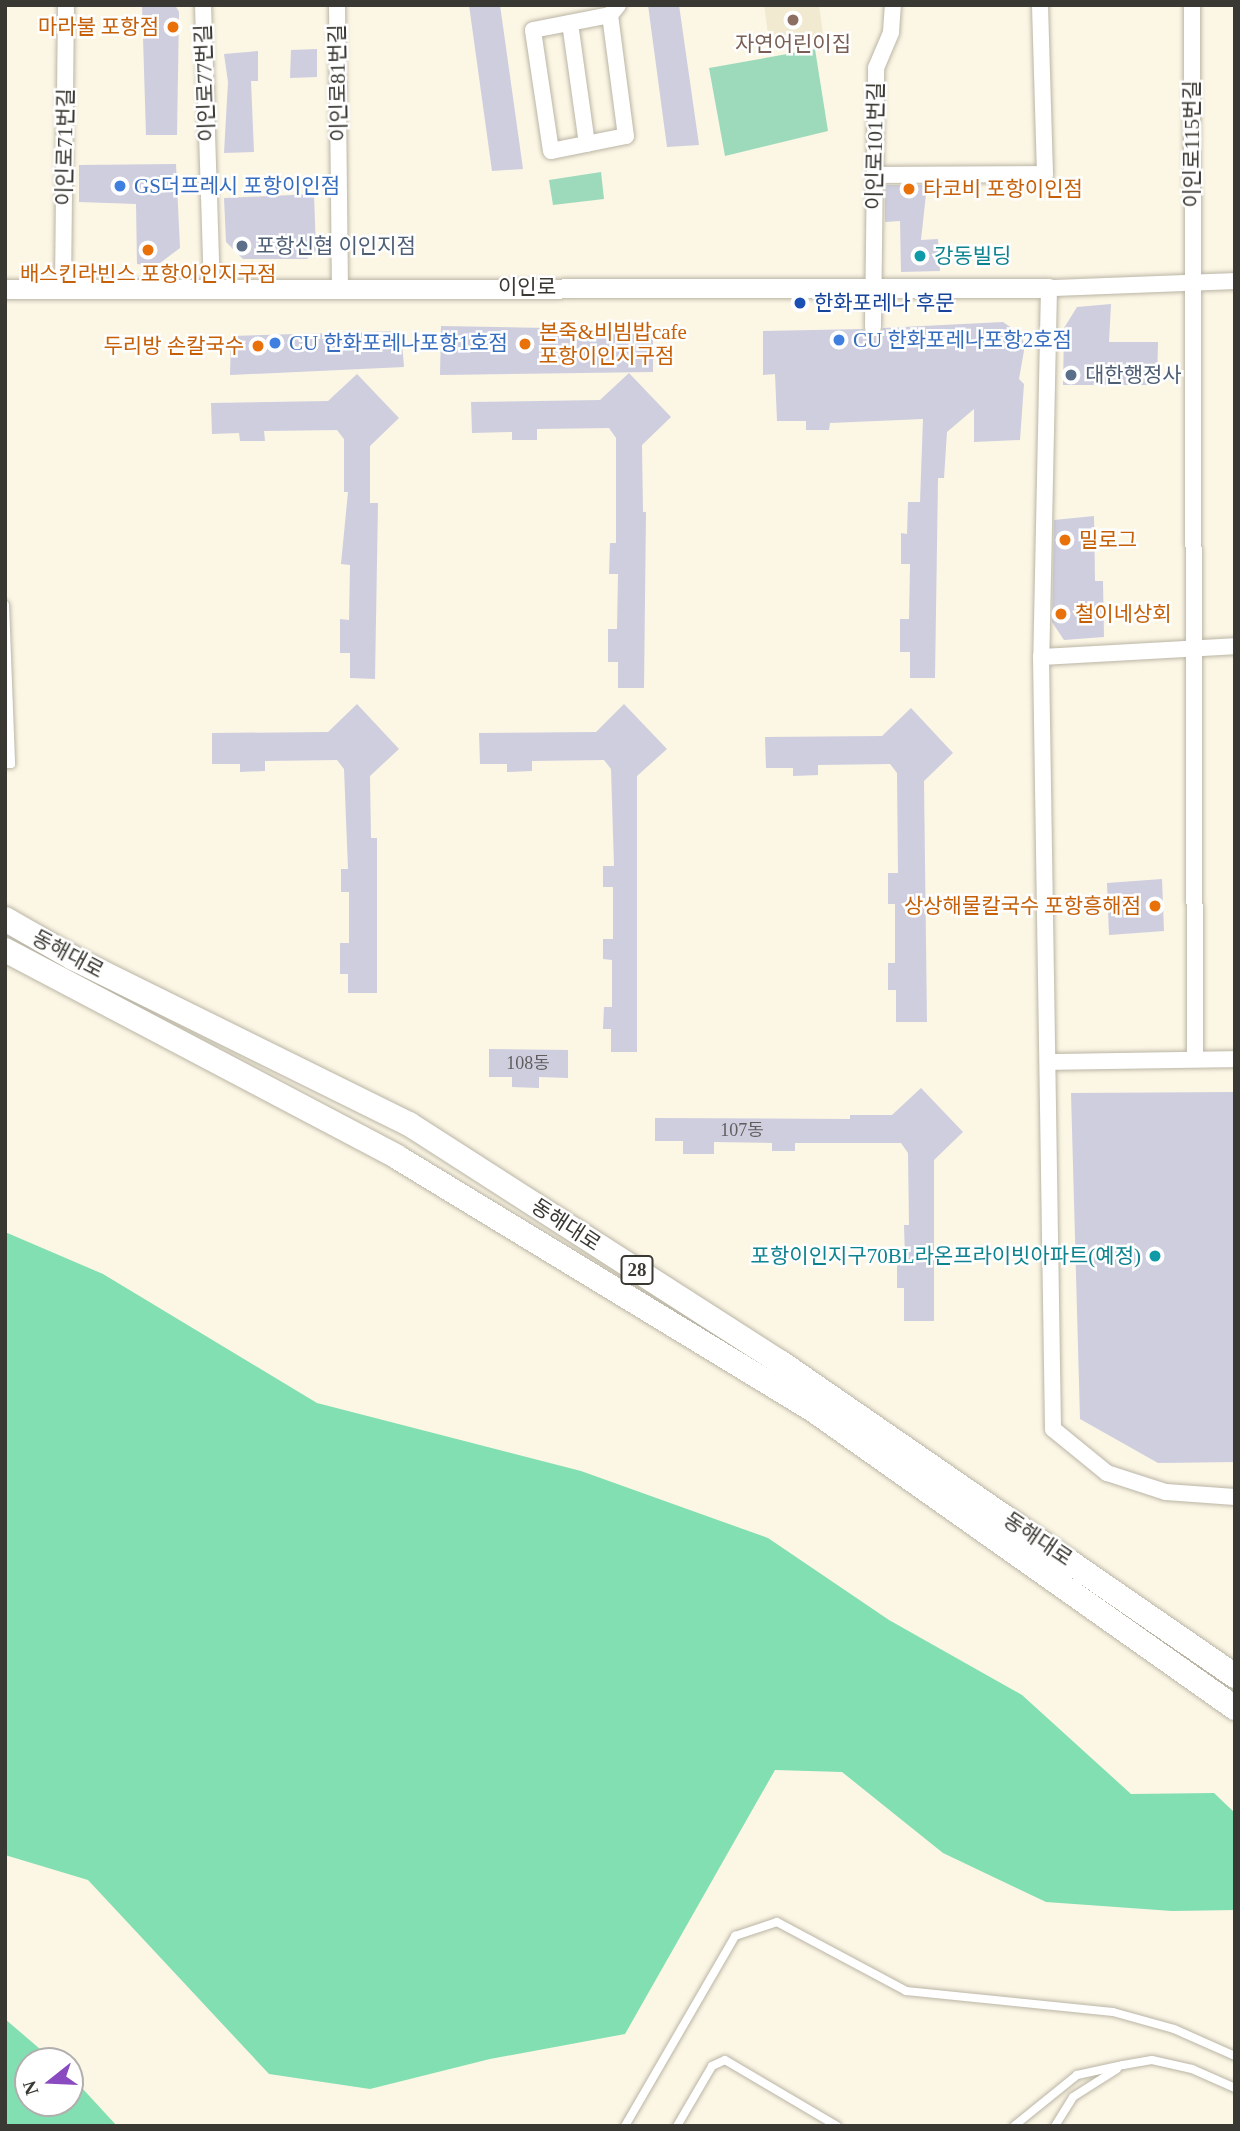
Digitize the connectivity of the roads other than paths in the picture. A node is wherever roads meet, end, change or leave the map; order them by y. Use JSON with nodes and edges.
{"nodes":[{"id":1,"x":66,"y":5,"type":"edge"},
{"id":2,"x":203,"y":5,"type":"edge"},
{"id":3,"x":337,"y":5,"type":"edge"},
{"id":4,"x":894,"y":5,"type":"edge"},
{"id":5,"x":1040,"y":5,"type":"edge"},
{"id":6,"x":1192,"y":5,"type":"edge"},
{"id":7,"x":614,"y":10,"type":"edge"},
{"id":8,"x":570,"y":23,"type":"junction"},
{"id":9,"x":587,"y":144,"type":"junction"},
{"id":10,"x":875,"y":175,"type":"junction"},
{"id":11,"x":1235,"y":281,"type":"edge"},
{"id":12,"x":1193,"y":282,"type":"junction"},
{"id":13,"x":212,"y":286,"type":"junction"},
{"id":14,"x":340,"y":286,"type":"junction"},
{"id":15,"x":63,"y":288,"type":"junction"},
{"id":16,"x":1049,"y":288,"type":"junction"},
{"id":17,"x":5,"y":289,"type":"edge"},
{"id":18,"x":873,"y":289,"type":"junction"},
{"id":19,"x":873,"y":327,"type":"dead end"},
{"id":20,"x":5,"y":605,"type":"edge"},
{"id":21,"x":1235,"y":646,"type":"edge"},
{"id":22,"x":1194,"y":647,"type":"junction"},
{"id":23,"x":1041,"y":657,"type":"junction"},
{"id":24,"x":7,"y":676,"type":"edge"},
{"id":25,"x":5,"y":764,"type":"edge"},
{"id":26,"x":5,"y":919,"type":"edge"},
{"id":27,"x":5,"y":950,"type":"edge"},
{"id":28,"x":1195,"y":1059,"type":"junction"},
{"id":29,"x":1235,"y":1059,"type":"edge"},
{"id":30,"x":1049,"y":1062,"type":"junction"},
{"id":31,"x":1235,"y":1497,"type":"edge"},
{"id":32,"x":1235,"y":1676,"type":"edge"},
{"id":33,"x":1235,"y":1708,"type":"edge"},
{"id":34,"x":1235,"y":2056,"type":"edge"},
{"id":35,"x":1123,"y":2065,"type":"junction"},
{"id":36,"x":1235,"y":2088,"type":"edge"},
{"id":37,"x":625,"y":2126,"type":"edge"},
{"id":38,"x":677,"y":2126,"type":"edge"},
{"id":39,"x":837,"y":2126,"type":"edge"},
{"id":40,"x":1014,"y":2126,"type":"edge"},
{"id":41,"x":1055,"y":2126,"type":"edge"}],
"edges":[{"from":1,"to":15,"type":"street","name":"이인로71번길"},
{"from":2,"to":13,"type":"street","name":"이인로77번길"},
{"from":3,"to":14,"type":"street","name":"이인로81번길"},
{"from":4,"to":10,"type":"street","name":"이인로101번길"},
{"from":5,"to":10,"type":"street"},
{"from":6,"to":12,"type":"street","name":"이인로115번길"},
{"from":7,"to":8,"type":"street"},
{"from":7,"to":9,"type":"street"},
{"from":8,"to":9,"type":"street"},
{"from":8,"to":9,"type":"street"},
{"from":10,"to":18,"type":"street","name":"이인로101번길"},
{"from":11,"to":12,"type":"street"},
{"from":12,"to":16,"type":"street"},
{"from":12,"to":22,"type":"street","name":"이인로115번길"},
{"from":13,"to":14,"type":"street","name":"이인로"},
{"from":13,"to":15,"type":"street","name":"이인로"},
{"from":14,"to":18,"type":"street","name":"이인로"},
{"from":15,"to":17,"type":"street","name":"이인로"},
{"from":16,"to":18,"type":"street","name":"이인로"},
{"from":16,"to":23,"type":"street"},
{"from":18,"to":19,"type":"street","name":"이인로101번길"},
{"from":20,"to":24,"type":"lane"},
{"from":21,"to":22,"type":"street"},
{"from":22,"to":23,"type":"street"},
{"from":22,"to":28,"type":"street","name":"이인로115번길"},
{"from":23,"to":30,"type":"street"},
{"from":24,"to":25,"type":"lane"},
{"from":26,"to":32,"type":"main road","name":"동해대로","number":"28"},
{"from":27,"to":33,"type":"main road"},
{"from":28,"to":29,"type":"street"},
{"from":28,"to":30,"type":"street"},
{"from":30,"to":31,"type":"street"},
{"from":34,"to":37,"type":"lane"},
{"from":35,"to":36,"type":"lane"},
{"from":35,"to":40,"type":"lane"},
{"from":35,"to":41,"type":"lane"},
{"from":38,"to":39,"type":"lane"}]}
